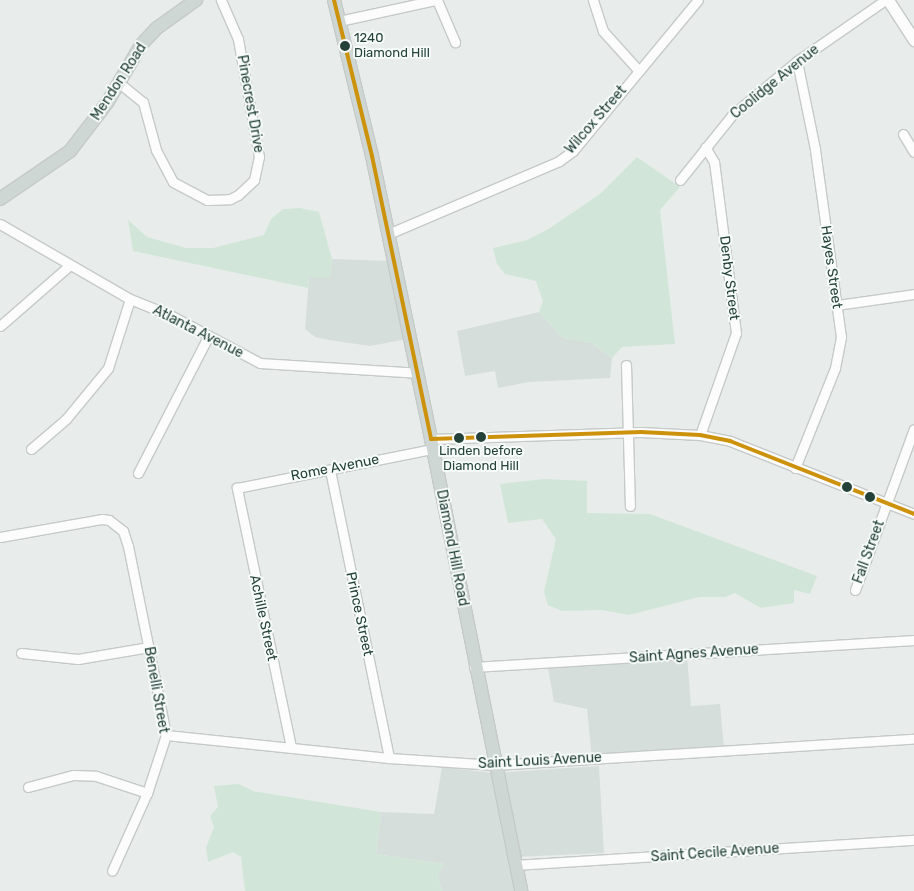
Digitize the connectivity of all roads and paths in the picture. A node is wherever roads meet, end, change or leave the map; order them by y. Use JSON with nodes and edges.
{"nodes":[{"id":1,"x":196,"y":0,"type":"edge"},
{"id":2,"x":221,"y":0,"type":"edge"},
{"id":3,"x":334,"y":0,"type":"edge"},
{"id":4,"x":436,"y":0,"type":"edge"},
{"id":5,"x":593,"y":0,"type":"edge"},
{"id":6,"x":698,"y":0,"type":"edge"},
{"id":7,"x":887,"y":0,"type":"edge"},
{"id":8,"x":339,"y":21,"type":"junction"},
{"id":9,"x":914,"y":40,"type":"edge"},
{"id":10,"x":455,"y":42,"type":"dead end"},
{"id":11,"x":797,"y":61,"type":"junction"},
{"id":12,"x":638,"y":71,"type":"junction"},
{"id":13,"x":118,"y":82,"type":"junction"},
{"id":14,"x":903,"y":134,"type":"dead end"},
{"id":15,"x":706,"y":147,"type":"junction"},
{"id":16,"x":914,"y":152,"type":"edge"},
{"id":17,"x":680,"y":180,"type":"dead end"},
{"id":18,"x":0,"y":199,"type":"edge"},
{"id":19,"x":0,"y":224,"type":"edge"},
{"id":20,"x":388,"y":234,"type":"junction"},
{"id":21,"x":70,"y":265,"type":"junction"},
{"id":22,"x":914,"y":294,"type":"edge"},
{"id":23,"x":130,"y":299,"type":"junction"},
{"id":24,"x":837,"y":305,"type":"junction"},
{"id":25,"x":0,"y":326,"type":"edge"},
{"id":26,"x":208,"y":337,"type":"junction"},
{"id":27,"x":626,"y":365,"type":"dead end"},
{"id":28,"x":417,"y":373,"type":"junction"},
{"id":29,"x":914,"y":429,"type":"edge"},
{"id":30,"x":629,"y":432,"type":"junction"},
{"id":31,"x":700,"y":435,"type":"junction"},
{"id":32,"x":432,"y":444,"type":"junction"},
{"id":33,"x":31,"y":449,"type":"dead end"},
{"id":34,"x":795,"y":468,"type":"junction"},
{"id":35,"x":330,"y":470,"type":"junction"},
{"id":36,"x":138,"y":473,"type":"dead end"},
{"id":37,"x":237,"y":488,"type":"joint"},
{"id":38,"x":886,"y":503,"type":"junction"},
{"id":39,"x":630,"y":506,"type":"dead end"},
{"id":40,"x":914,"y":514,"type":"edge"},
{"id":41,"x":0,"y":538,"type":"edge"},
{"id":42,"x":855,"y":590,"type":"dead end"},
{"id":43,"x":914,"y":640,"type":"edge"},
{"id":44,"x":149,"y":647,"type":"junction"},
{"id":45,"x":21,"y":653,"type":"dead end"},
{"id":46,"x":474,"y":667,"type":"junction"},
{"id":47,"x":166,"y":735,"type":"junction"},
{"id":48,"x":914,"y":739,"type":"edge"},
{"id":49,"x":291,"y":747,"type":"junction"},
{"id":50,"x":389,"y":758,"type":"junction"},
{"id":51,"x":494,"y":765,"type":"junction"},
{"id":52,"x":28,"y":787,"type":"dead end"},
{"id":53,"x":147,"y":793,"type":"junction"},
{"id":54,"x":914,"y":840,"type":"edge"},
{"id":55,"x":515,"y":865,"type":"junction"},
{"id":56,"x":112,"y":871,"type":"dead end"},
{"id":57,"x":521,"y":891,"type":"edge"}],
"edges":[{"from":1,"to":13,"type":"main road","name":"Mendon Road"},
{"from":2,"to":13,"type":"street","name":"Pinecrest Drive"},
{"from":3,"to":8,"type":"main road","name":"Diamond Hill Road"},
{"from":4,"to":8,"type":"street"},
{"from":4,"to":10,"type":"street"},
{"from":5,"to":12,"type":"street"},
{"from":6,"to":12,"type":"street","name":"Wilcox Street"},
{"from":7,"to":9,"type":"street"},
{"from":7,"to":11,"type":"street","name":"Coolidge Avenue"},
{"from":8,"to":20,"type":"main road","name":"Diamond Hill Road"},
{"from":11,"to":15,"type":"street","name":"Coolidge Avenue"},
{"from":11,"to":24,"type":"street","name":"Hayes Street"},
{"from":12,"to":20,"type":"street","name":"Wilcox Street"},
{"from":13,"to":18,"type":"main road","name":"Mendon Road"},
{"from":14,"to":16,"type":"street"},
{"from":15,"to":17,"type":"street","name":"Coolidge Avenue"},
{"from":15,"to":31,"type":"street","name":"Denby Street"},
{"from":19,"to":21,"type":"street","name":"Atlanta Avenue"},
{"from":20,"to":28,"type":"main road","name":"Diamond Hill Road"},
{"from":21,"to":23,"type":"street","name":"Atlanta Avenue"},
{"from":21,"to":25,"type":"street"},
{"from":22,"to":24,"type":"street"},
{"from":23,"to":26,"type":"street","name":"Atlanta Avenue"},
{"from":23,"to":33,"type":"street"},
{"from":24,"to":34,"type":"street","name":"Hayes Street"},
{"from":26,"to":28,"type":"street","name":"Atlanta Avenue"},
{"from":26,"to":36,"type":"street"},
{"from":27,"to":30,"type":"street"},
{"from":28,"to":32,"type":"main road","name":"Diamond Hill Road"},
{"from":29,"to":38,"type":"street","name":"Fall Street"},
{"from":30,"to":31,"type":"street","name":"Rome Avenue"},
{"from":30,"to":32,"type":"street","name":"Rome Avenue"},
{"from":30,"to":39,"type":"street"},
{"from":31,"to":34,"type":"street","name":"Rome Avenue"},
{"from":32,"to":35,"type":"street","name":"Rome Avenue"},
{"from":32,"to":46,"type":"main road","name":"Diamond Hill Road"},
{"from":34,"to":38,"type":"street","name":"Rome Avenue"},
{"from":35,"to":37,"type":"street","name":"Rome Avenue"},
{"from":35,"to":50,"type":"street","name":"Prince Street"},
{"from":37,"to":49,"type":"street","name":"Achille Street"},
{"from":38,"to":40,"type":"street","name":"Rome Avenue"},
{"from":38,"to":42,"type":"street","name":"Fall Street"},
{"from":41,"to":44,"type":"street","name":"Benelli Street"},
{"from":43,"to":46,"type":"street","name":"Saint Agnes Avenue"},
{"from":44,"to":45,"type":"street"},
{"from":44,"to":47,"type":"street","name":"Benelli Street"},
{"from":46,"to":51,"type":"main road","name":"Diamond Hill Road"},
{"from":47,"to":49,"type":"street","name":"Saint Louis Avenue"},
{"from":47,"to":53,"type":"street","name":"Benelli Street"},
{"from":48,"to":51,"type":"street","name":"Saint Louis Avenue"},
{"from":49,"to":50,"type":"street","name":"Saint Louis Avenue"},
{"from":50,"to":51,"type":"street","name":"Saint Louis Avenue"},
{"from":51,"to":55,"type":"main road","name":"Diamond Hill Road"},
{"from":52,"to":53,"type":"street"},
{"from":53,"to":56,"type":"street","name":"Benelli Street"},
{"from":54,"to":55,"type":"street","name":"Saint Cecile Avenue"},
{"from":55,"to":57,"type":"main road","name":"Diamond Hill Road"}]}
